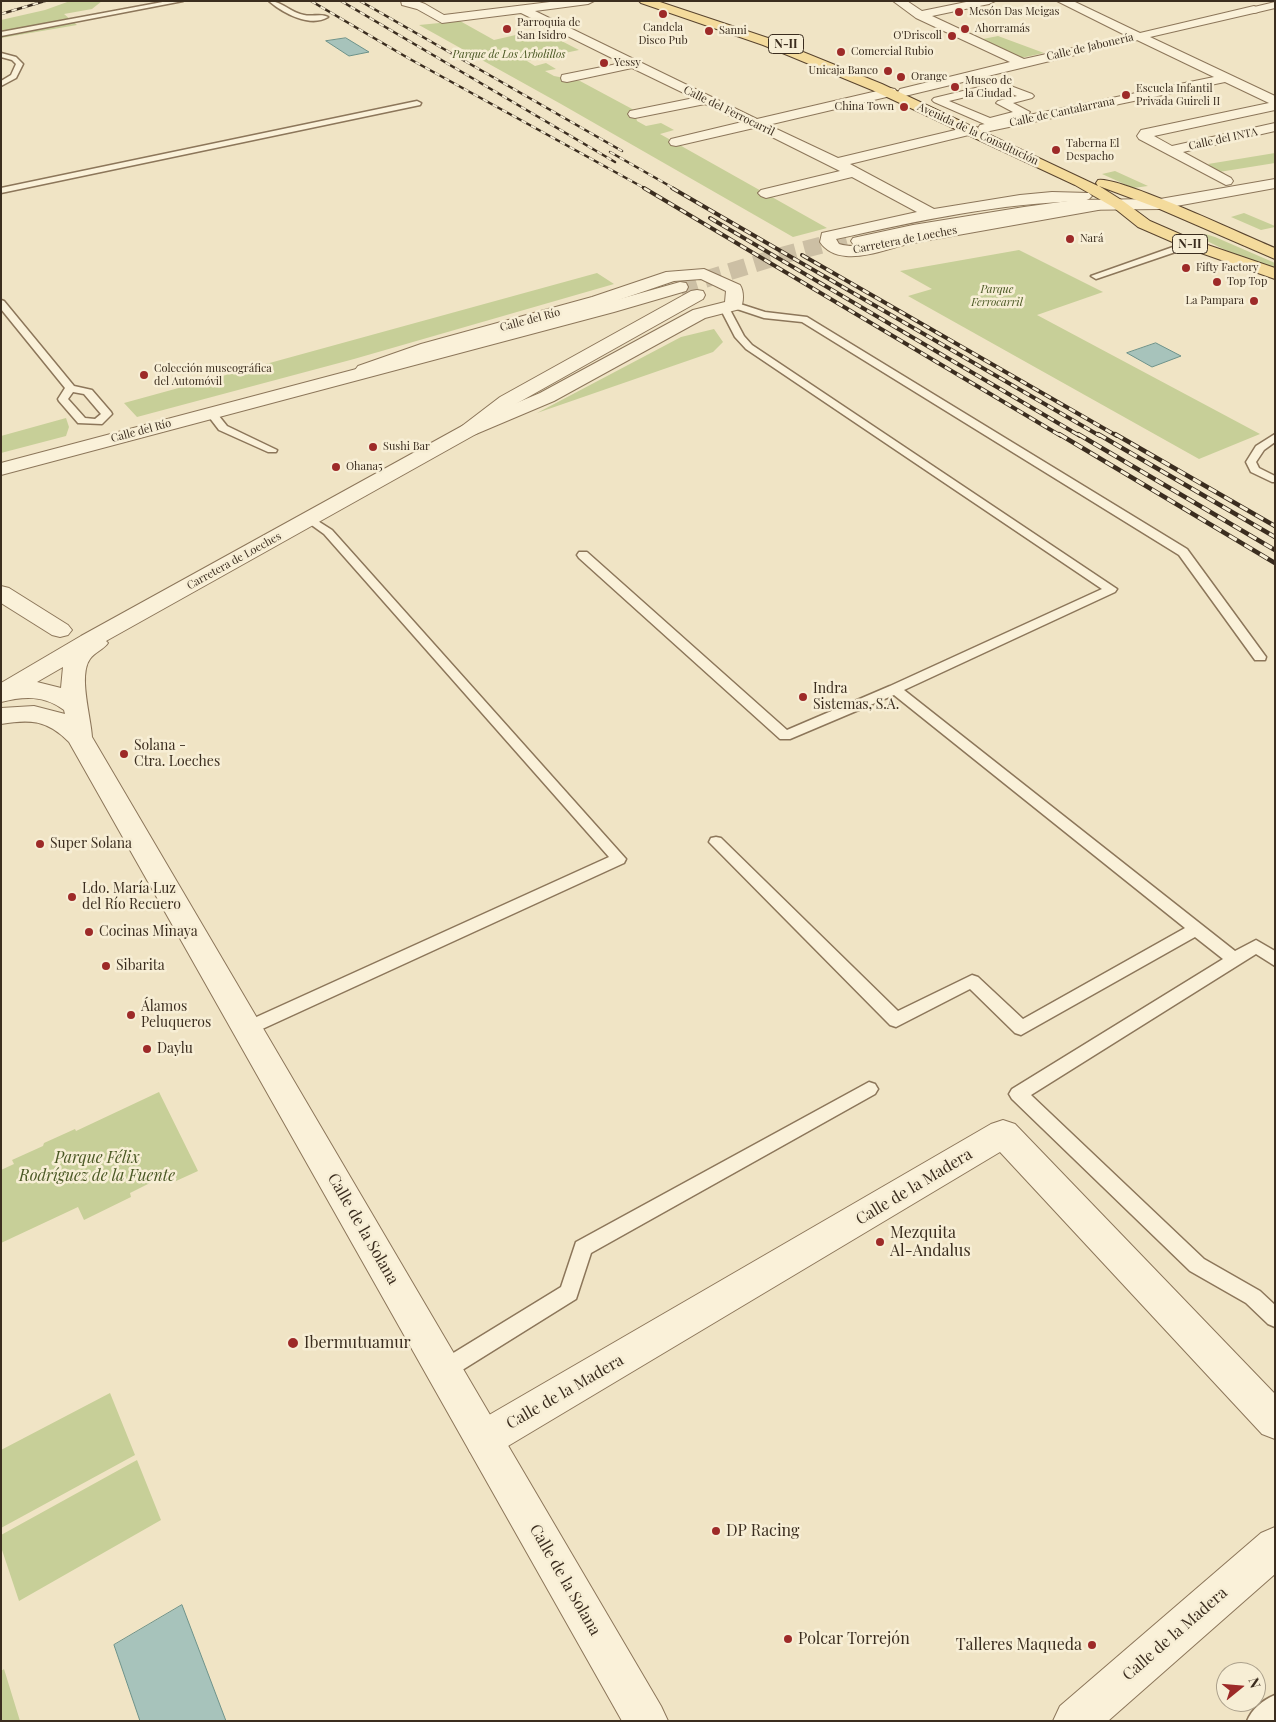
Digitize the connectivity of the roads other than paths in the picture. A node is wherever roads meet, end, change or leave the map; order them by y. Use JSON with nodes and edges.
{"nodes":[{"id":1,"x":180,"y":1,"type":"edge"},
{"id":2,"x":272,"y":1,"type":"edge"},
{"id":3,"x":588,"y":1,"type":"edge"},
{"id":4,"x":645,"y":1,"type":"edge"},
{"id":5,"x":666,"y":1,"type":"edge"},
{"id":6,"x":899,"y":1,"type":"edge"},
{"id":7,"x":989,"y":1,"type":"edge"},
{"id":8,"x":1062,"y":1,"type":"edge"},
{"id":9,"x":1232,"y":1,"type":"edge"},
{"id":10,"x":409,"y":2,"type":"edge"},
{"id":11,"x":1275,"y":5,"type":"edge"},
{"id":12,"x":524,"y":10,"type":"junction"},
{"id":13,"x":1254,"y":10,"type":"junction"},
{"id":14,"x":920,"y":15,"type":"junction"},
{"id":15,"x":325,"y":17,"type":"dead end"},
{"id":16,"x":1275,"y":18,"type":"edge"},
{"id":17,"x":1,"y":34,"type":"edge"},
{"id":18,"x":1139,"y":36,"type":"junction"},
{"id":19,"x":1,"y":55,"type":"edge"},
{"id":20,"x":1022,"y":63,"type":"junction"},
{"id":21,"x":634,"y":64,"type":"junction"},
{"id":22,"x":966,"y":76,"type":"junction"},
{"id":23,"x":566,"y":78,"type":"dead end"},
{"id":24,"x":1228,"y":78,"type":"junction"},
{"id":25,"x":1,"y":84,"type":"edge"},
{"id":26,"x":993,"y":87,"type":"junction"},
{"id":27,"x":890,"y":92,"type":"junction"},
{"id":28,"x":905,"y":92,"type":"junction"},
{"id":29,"x":706,"y":100,"type":"junction"},
{"id":30,"x":1275,"y":101,"type":"edge"},
{"id":31,"x":417,"y":103,"type":"dead end"},
{"id":32,"x":1275,"y":106,"type":"edge"},
{"id":33,"x":635,"y":114,"type":"dead end"},
{"id":34,"x":756,"y":124,"type":"junction"},
{"id":35,"x":1275,"y":127,"type":"edge"},
{"id":36,"x":979,"y":129,"type":"junction"},
{"id":37,"x":676,"y":142,"type":"dead end"},
{"id":38,"x":1172,"y":150,"type":"junction"},
{"id":39,"x":837,"y":163,"type":"junction"},
{"id":40,"x":854,"y":172,"type":"junction"},
{"id":41,"x":1275,"y":173,"type":"edge"},
{"id":42,"x":1226,"y":181,"type":"junction"},
{"id":43,"x":1275,"y":184,"type":"edge"},
{"id":44,"x":1,"y":191,"type":"edge"},
{"id":45,"x":766,"y":193,"type":"dead end"},
{"id":46,"x":1104,"y":196,"type":"junction"},
{"id":47,"x":1138,"y":196,"type":"junction"},
{"id":48,"x":1079,"y":201,"type":"junction"},
{"id":49,"x":1118,"y":204,"type":"junction"},
{"id":50,"x":1160,"y":204,"type":"junction"},
{"id":51,"x":933,"y":214,"type":"junction"},
{"id":52,"x":855,"y":239,"type":"tunnel mouth"},
{"id":53,"x":1190,"y":244,"type":"junction"},
{"id":54,"x":1258,"y":247,"type":"junction"},
{"id":55,"x":1275,"y":254,"type":"edge"},
{"id":56,"x":1231,"y":259,"type":"junction"},
{"id":57,"x":1275,"y":274,"type":"edge"},
{"id":58,"x":1096,"y":276,"type":"dead end"},
{"id":59,"x":680,"y":287,"type":"tunnel mouth"},
{"id":60,"x":697,"y":295,"type":"tunnel mouth"},
{"id":61,"x":1,"y":303,"type":"edge"},
{"id":62,"x":729,"y":306,"type":"junction"},
{"id":63,"x":339,"y":378,"type":"junction"},
{"id":64,"x":70,"y":388,"type":"junction"},
{"id":65,"x":211,"y":413,"type":"junction"},
{"id":66,"x":98,"y":422,"type":"junction"},
{"id":67,"x":469,"y":430,"type":"junction"},
{"id":68,"x":1275,"y":437,"type":"edge"},
{"id":69,"x":110,"y":440,"type":"junction"},
{"id":70,"x":272,"y":450,"type":"dead end"},
{"id":71,"x":1,"y":469,"type":"edge"},
{"id":72,"x":1272,"y":479,"type":"dead end"},
{"id":73,"x":310,"y":519,"type":"junction"},
{"id":74,"x":583,"y":555,"type":"dead end"},
{"id":75,"x":1,"y":594,"type":"edge"},
{"id":76,"x":129,"y":620,"type":"junction"},
{"id":77,"x":60,"y":630,"type":"dead end"},
{"id":78,"x":1260,"y":657,"type":"dead end"},
{"id":79,"x":895,"y":689,"type":"junction"},
{"id":80,"x":4,"y":692,"type":"edge"},
{"id":81,"x":76,"y":707,"type":"junction"},
{"id":82,"x":1,"y":716,"type":"edge"},
{"id":83,"x":79,"y":737,"type":"junction"},
{"id":84,"x":716,"y":842,"type":"dead end"},
{"id":85,"x":1196,"y":929,"type":"junction"},
{"id":86,"x":1234,"y":959,"type":"junction"},
{"id":87,"x":1275,"y":960,"type":"edge"},
{"id":88,"x":247,"y":1029,"type":"junction"},
{"id":89,"x":869,"y":1089,"type":"dead end"},
{"id":90,"x":1275,"y":1318,"type":"edge"},
{"id":91,"x":444,"y":1370,"type":"junction"},
{"id":92,"x":1275,"y":1422,"type":"edge"},
{"id":93,"x":484,"y":1439,"type":"junction"},
{"id":94,"x":1275,"y":1548,"type":"edge"},
{"id":95,"x":1275,"y":1707,"type":"edge"},
{"id":96,"x":646,"y":1721,"type":"edge"},
{"id":97,"x":1075,"y":1721,"type":"edge"},
{"id":98,"x":1259,"y":1721,"type":"edge"}],
"edges":[{"from":1,"to":17,"type":"lane"},
{"from":2,"to":15,"type":"lane"},
{"from":3,"to":12,"type":"street"},
{"from":4,"to":27,"type":"main road","name":"Avenida de la Constitución","number":"N-II"},
{"from":5,"to":28,"type":"main road","name":"Avenida de la Constitución","number":"N-II"},
{"from":6,"to":14,"type":"street"},
{"from":7,"to":14,"type":"street"},
{"from":8,"to":18,"type":"street"},
{"from":9,"to":13,"type":"street"},
{"from":10,"to":12,"type":"street"},
{"from":11,"to":13,"type":"street","name":"Calle de Jabonería"},
{"from":12,"to":21,"type":"street","name":"Calle del Ferrocarril"},
{"from":13,"to":16,"type":"street"},
{"from":13,"to":18,"type":"street","name":"Calle de Jabonería"},
{"from":14,"to":20,"type":"street"},
{"from":18,"to":20,"type":"street","name":"Calle de Jabonería"},
{"from":18,"to":24,"type":"street"},
{"from":19,"to":25,"type":"lane"},
{"from":20,"to":22,"type":"street","name":"Calle de Jabonería"},
{"from":21,"to":23,"type":"street"},
{"from":21,"to":29,"type":"street","name":"Calle del Ferrocarril"},
{"from":22,"to":26,"type":"street"},
{"from":22,"to":28,"type":"street","name":"Calle de Jabonería"},
{"from":24,"to":30,"type":"street"},
{"from":24,"to":36,"type":"street","name":"Calle de Cantalarrana"},
{"from":26,"to":26,"type":"street"},
{"from":27,"to":34,"type":"street"},
{"from":27,"to":36,"type":"main road","name":"Avenida de la Constitución","number":"N-II"},
{"from":28,"to":36,"type":"main road","name":"Avenida de la Constitución","number":"N-II"},
{"from":29,"to":33,"type":"street"},
{"from":29,"to":34,"type":"street","name":"Calle del Ferrocarril"},
{"from":31,"to":44,"type":"lane"},
{"from":32,"to":38,"type":"street"},
{"from":34,"to":37,"type":"street"},
{"from":34,"to":39,"type":"street","name":"Calle del Ferrocarril"},
{"from":35,"to":38,"type":"street","name":"Calle del INTA"},
{"from":36,"to":39,"type":"street","name":"Calle de Cantalarrana"},
{"from":36,"to":46,"type":"main road","name":"Avenida de la Constitución","number":"N-II"},
{"from":38,"to":42,"type":"street"},
{"from":39,"to":40,"type":"street","name":"Calle del Ferrocarril"},
{"from":40,"to":45,"type":"street"},
{"from":40,"to":51,"type":"street","name":"Calle del Ferrocarril"},
{"from":41,"to":42,"type":"street"},
{"from":42,"to":47,"type":"street"},
{"from":43,"to":50,"type":"street","name":"Carretera de Loeches"},
{"from":46,"to":47,"type":"street","name":"Carretera de Loeches"},
{"from":46,"to":48,"type":"street","name":"Carretera de Loeches"},
{"from":46,"to":49,"type":"street","name":"Carretera de Loeches"},
{"from":46,"to":51,"type":"street","name":"Carretera de Loeches"},
{"from":47,"to":49,"type":"street"},
{"from":47,"to":50,"type":"main road","number":"N-II"},
{"from":48,"to":51,"type":"street","name":"Carretera de Loeches"},
{"from":48,"to":52,"type":"street","name":"Carretera de Loeches"},
{"from":49,"to":50,"type":"street","name":"Carretera de Loeches"},
{"from":49,"to":53,"type":"main road","number":"N-II"},
{"from":50,"to":54,"type":"main road","number":"N-II"},
{"from":53,"to":56,"type":"main road","number":"N-II"},
{"from":53,"to":58,"type":"lane"},
{"from":54,"to":55,"type":"main road","number":"N-II"},
{"from":54,"to":56,"type":"main road","number":"N-II"},
{"from":56,"to":57,"type":"main road","number":"N-II"},
{"from":59,"to":63,"type":"street","name":"Calle del Río"},
{"from":60,"to":67,"type":"street","name":"Carretera de Loeches"},
{"from":61,"to":64,"type":"lane"},
{"from":62,"to":63,"type":"street","name":"Calle del Río"},
{"from":62,"to":67,"type":"street","name":"Carretera de Loeches"},
{"from":62,"to":78,"type":"lane"},
{"from":62,"to":79,"type":"lane"},
{"from":63,"to":65,"type":"street","name":"Calle del Río"},
{"from":64,"to":66,"type":"lane"},
{"from":64,"to":66,"type":"lane"},
{"from":65,"to":69,"type":"street","name":"Calle del Río"},
{"from":65,"to":70,"type":"lane"},
{"from":66,"to":69,"type":"lane"},
{"from":67,"to":73,"type":"street","name":"Carretera de Loeches"},
{"from":68,"to":72,"type":"lane"},
{"from":69,"to":71,"type":"street","name":"Calle del Río"},
{"from":73,"to":76,"type":"street","name":"Carretera de Loeches"},
{"from":73,"to":88,"type":"lane"},
{"from":74,"to":79,"type":"lane"},
{"from":75,"to":77,"type":"street"},
{"from":76,"to":80,"type":"street","name":"Carretera de Loeches"},
{"from":76,"to":81,"type":"street"},
{"from":79,"to":85,"type":"lane"},
{"from":80,"to":81,"type":"street"},
{"from":81,"to":83,"type":"street"},
{"from":82,"to":83,"type":"street"},
{"from":83,"to":88,"type":"street","name":"Calle de la Solana"},
{"from":84,"to":85,"type":"lane"},
{"from":85,"to":86,"type":"lane"},
{"from":86,"to":87,"type":"lane"},
{"from":86,"to":90,"type":"lane"},
{"from":88,"to":91,"type":"street","name":"Calle de la Solana"},
{"from":89,"to":91,"type":"lane"},
{"from":91,"to":93,"type":"street","name":"Calle de la Solana"},
{"from":92,"to":93,"type":"street","name":"Calle de la Madera"},
{"from":93,"to":96,"type":"street","name":"Calle de la Solana"},
{"from":94,"to":97,"type":"street","name":"Calle de la Madera"},
{"from":95,"to":98,"type":"lane"}]}
